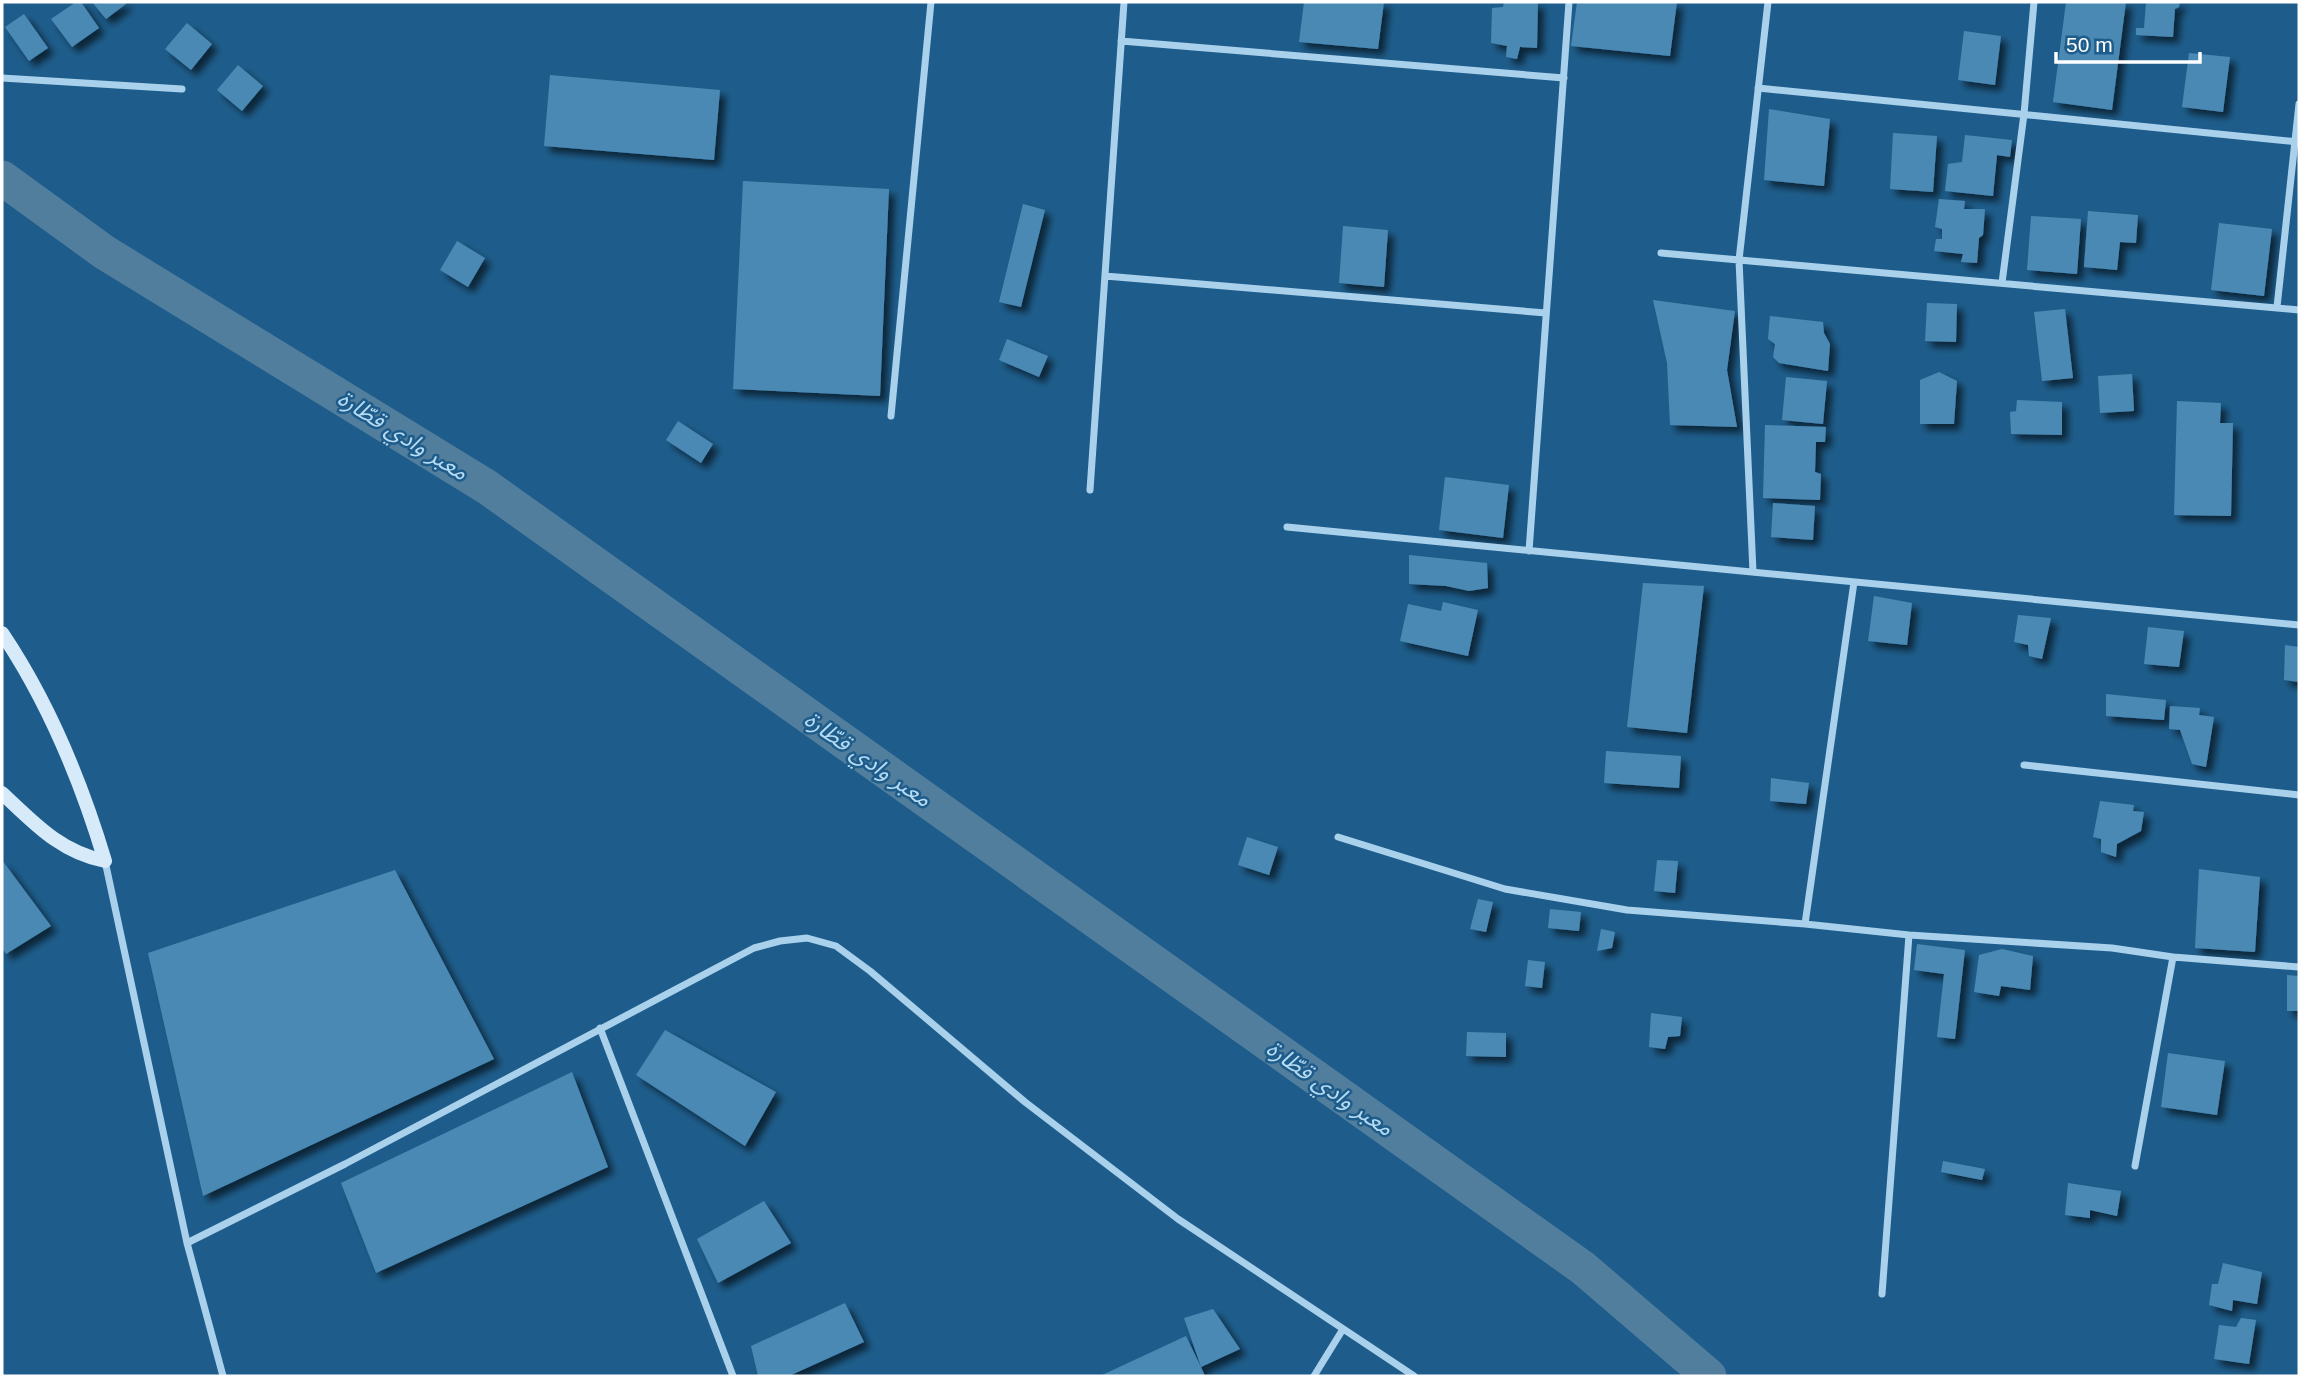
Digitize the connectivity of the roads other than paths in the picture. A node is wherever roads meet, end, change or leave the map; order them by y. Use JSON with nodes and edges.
{"nodes":[{"id":1,"x":931,"y":2,"type":"edge"},
{"id":2,"x":1124,"y":2,"type":"edge"},
{"id":3,"x":1569,"y":2,"type":"edge"},
{"id":4,"x":1769,"y":2,"type":"edge"},
{"id":5,"x":2034,"y":2,"type":"edge"},
{"id":6,"x":1121,"y":41,"type":"junction"},
{"id":7,"x":2,"y":78,"type":"edge"},
{"id":8,"x":1564,"y":78,"type":"junction"},
{"id":9,"x":1758,"y":88,"type":"junction"},
{"id":10,"x":182,"y":89,"type":"dead end"},
{"id":11,"x":2299,"y":104,"type":"edge"},
{"id":12,"x":2024,"y":114,"type":"junction"},
{"id":13,"x":2297,"y":141,"type":"edge"},
{"id":14,"x":1661,"y":253,"type":"dead end"},
{"id":15,"x":1739,"y":260,"type":"junction"},
{"id":16,"x":1105,"y":276,"type":"junction"},
{"id":17,"x":2002,"y":283,"type":"junction"},
{"id":18,"x":2277,"y":307,"type":"junction"},
{"id":19,"x":2299,"y":310,"type":"edge"},
{"id":20,"x":1546,"y":313,"type":"junction"},
{"id":21,"x":891,"y":416,"type":"dead end"},
{"id":22,"x":1090,"y":490,"type":"dead end"},
{"id":23,"x":1287,"y":527,"type":"dead end"},
{"id":24,"x":1529,"y":551,"type":"junction"},
{"id":25,"x":1753,"y":572,"type":"junction"},
{"id":26,"x":1854,"y":582,"type":"junction"},
{"id":27,"x":2299,"y":625,"type":"edge"},
{"id":28,"x":2,"y":633,"type":"edge"},
{"id":29,"x":2024,"y":765,"type":"dead end"},
{"id":30,"x":2,"y":793,"type":"edge"},
{"id":31,"x":2299,"y":795,"type":"edge"},
{"id":32,"x":1338,"y":837,"type":"dead end"},
{"id":33,"x":105,"y":861,"type":"junction"},
{"id":34,"x":1805,"y":924,"type":"junction"},
{"id":35,"x":1909,"y":935,"type":"junction"},
{"id":36,"x":2173,"y":957,"type":"junction"},
{"id":37,"x":2299,"y":967,"type":"edge"},
{"id":38,"x":600,"y":1028,"type":"junction"},
{"id":39,"x":2135,"y":1166,"type":"dead end"},
{"id":40,"x":187,"y":1243,"type":"junction"},
{"id":41,"x":1882,"y":1294,"type":"dead end"},
{"id":42,"x":1343,"y":1329,"type":"junction"},
{"id":43,"x":223,"y":1376,"type":"edge"},
{"id":44,"x":733,"y":1376,"type":"edge"},
{"id":45,"x":1314,"y":1376,"type":"edge"},
{"id":46,"x":1414,"y":1376,"type":"edge"}],
"edges":[{"from":1,"to":21,"type":"street"},
{"from":2,"to":6,"type":"street"},
{"from":3,"to":8,"type":"street"},
{"from":4,"to":9,"type":"street"},
{"from":5,"to":12,"type":"street"},
{"from":6,"to":8,"type":"street"},
{"from":6,"to":16,"type":"street"},
{"from":7,"to":10,"type":"street"},
{"from":8,"to":20,"type":"street"},
{"from":9,"to":12,"type":"street"},
{"from":9,"to":15,"type":"street"},
{"from":11,"to":13,"type":"street"},
{"from":12,"to":13,"type":"street"},
{"from":12,"to":17,"type":"street"},
{"from":13,"to":18,"type":"street"},
{"from":14,"to":15,"type":"street"},
{"from":15,"to":17,"type":"street"},
{"from":15,"to":25,"type":"street"},
{"from":16,"to":20,"type":"street"},
{"from":16,"to":22,"type":"street"},
{"from":17,"to":18,"type":"street"},
{"from":18,"to":19,"type":"street"},
{"from":20,"to":24,"type":"street"},
{"from":23,"to":24,"type":"street"},
{"from":24,"to":25,"type":"street"},
{"from":25,"to":26,"type":"street"},
{"from":26,"to":27,"type":"street"},
{"from":26,"to":34,"type":"street"},
{"from":28,"to":33,"type":"street"},
{"from":29,"to":31,"type":"street"},
{"from":30,"to":33,"type":"street"},
{"from":32,"to":34,"type":"street"},
{"from":33,"to":40,"type":"street"},
{"from":34,"to":35,"type":"street"},
{"from":35,"to":36,"type":"street"},
{"from":35,"to":41,"type":"street"},
{"from":36,"to":37,"type":"street"},
{"from":36,"to":39,"type":"street"},
{"from":38,"to":40,"type":"street"},
{"from":38,"to":42,"type":"street"},
{"from":38,"to":44,"type":"street"},
{"from":40,"to":43,"type":"street"},
{"from":42,"to":45,"type":"street"},
{"from":42,"to":46,"type":"street"}]}
